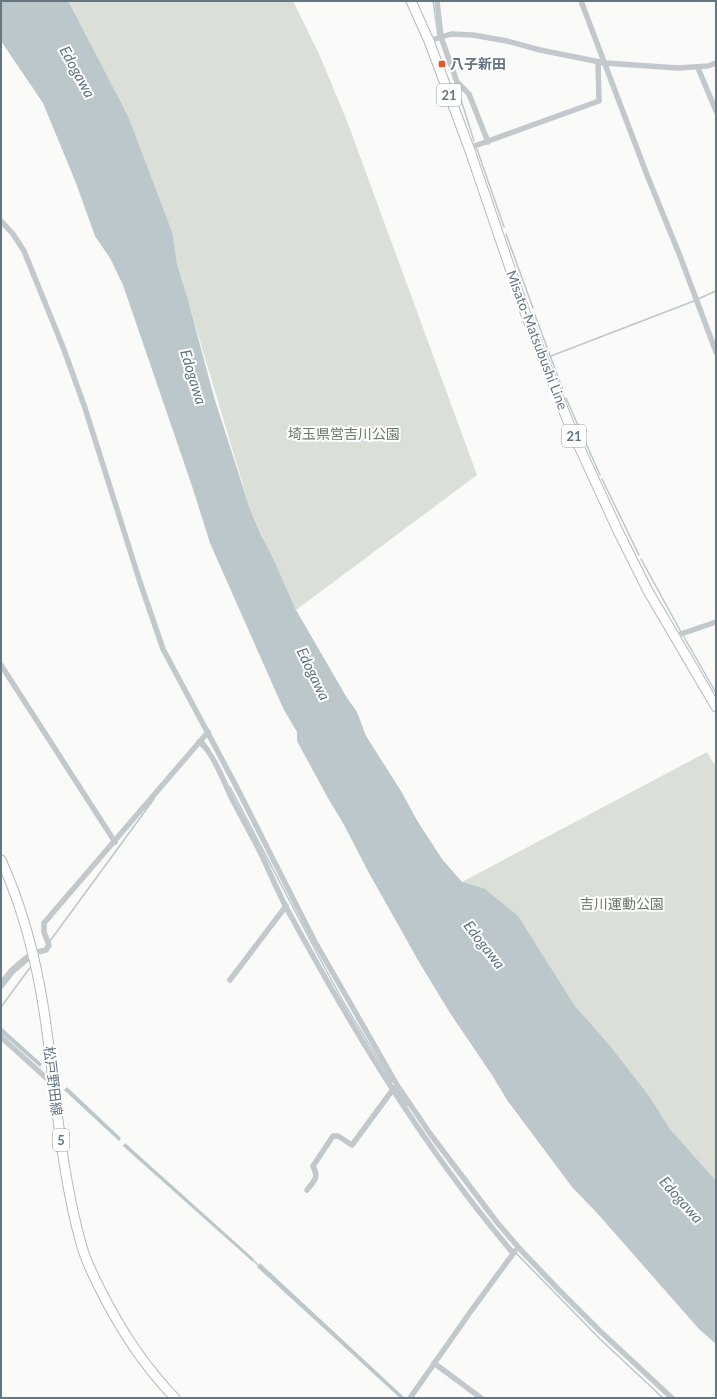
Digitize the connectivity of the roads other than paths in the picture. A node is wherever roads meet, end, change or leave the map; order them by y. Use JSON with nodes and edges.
{"nodes":[{"id":1,"x":411,"y":1,"type":"edge"},
{"id":2,"x":437,"y":1,"type":"edge"},
{"id":3,"x":581,"y":1,"type":"edge"},
{"id":4,"x":441,"y":37,"type":"junction"},
{"id":5,"x":429,"y":41,"type":"junction"},
{"id":6,"x":598,"y":62,"type":"junction"},
{"id":7,"x":716,"y":63,"type":"edge"},
{"id":8,"x":605,"y":64,"type":"junction"},
{"id":9,"x":698,"y":68,"type":"junction"},
{"id":10,"x":716,"y":111,"type":"edge"},
{"id":11,"x":488,"y":142,"type":"junction"},
{"id":12,"x":469,"y":148,"type":"junction"},
{"id":13,"x":1,"y":221,"type":"edge"},
{"id":14,"x":716,"y":352,"type":"edge"},
{"id":15,"x":716,"y":622,"type":"edge"},
{"id":16,"x":676,"y":637,"type":"junction"},
{"id":17,"x":1,"y":665,"type":"edge"},
{"id":18,"x":716,"y":707,"type":"edge"},
{"id":19,"x":208,"y":732,"type":"junction"},
{"id":20,"x":199,"y":742,"type":"junction"},
{"id":21,"x":115,"y":842,"type":"junction"},
{"id":22,"x":1,"y":860,"type":"edge"},
{"id":23,"x":286,"y":906,"type":"junction"},
{"id":24,"x":33,"y":953,"type":"junction"},
{"id":25,"x":230,"y":980,"type":"dead end"},
{"id":26,"x":1,"y":985,"type":"edge"},
{"id":27,"x":1,"y":1037,"type":"edge"},
{"id":28,"x":54,"y":1085,"type":"junction"},
{"id":29,"x":397,"y":1085,"type":"junction"},
{"id":30,"x":392,"y":1090,"type":"junction"},
{"id":31,"x":307,"y":1190,"type":"dead end"},
{"id":32,"x":518,"y":1248,"type":"junction"},
{"id":33,"x":513,"y":1253,"type":"junction"},
{"id":34,"x":434,"y":1364,"type":"junction"},
{"id":35,"x":175,"y":1398,"type":"edge"},
{"id":36,"x":410,"y":1398,"type":"edge"},
{"id":37,"x":481,"y":1398,"type":"edge"},
{"id":38,"x":672,"y":1398,"type":"edge"}],
"edges":[{"from":1,"to":5,"type":"main road","name":"Misato-Matsubushi Line","number":"21"},
{"from":2,"to":4,"type":"street"},
{"from":3,"to":8,"type":"street"},
{"from":4,"to":5,"type":"street"},
{"from":4,"to":6,"type":"street"},
{"from":4,"to":11,"type":"street"},
{"from":5,"to":12,"type":"main road","name":"Misato-Matsubushi Line","number":"21"},
{"from":6,"to":8,"type":"street"},
{"from":6,"to":11,"type":"street"},
{"from":7,"to":9,"type":"street"},
{"from":8,"to":9,"type":"street"},
{"from":8,"to":14,"type":"street"},
{"from":9,"to":10,"type":"street"},
{"from":11,"to":12,"type":"street"},
{"from":12,"to":16,"type":"main road","name":"Misato-Matsubushi Line","number":"21"},
{"from":13,"to":19,"type":"street"},
{"from":15,"to":16,"type":"street"},
{"from":16,"to":18,"type":"main road","name":"Misato-Matsubushi Line","number":"21"},
{"from":17,"to":21,"type":"street"},
{"from":19,"to":20,"type":"street"},
{"from":19,"to":29,"type":"street"},
{"from":20,"to":21,"type":"street"},
{"from":20,"to":23,"type":"street"},
{"from":21,"to":24,"type":"street"},
{"from":22,"to":24,"type":"main road","name":"松戸野田線","number":"5"},
{"from":23,"to":25,"type":"street"},
{"from":23,"to":30,"type":"street"},
{"from":24,"to":26,"type":"street"},
{"from":24,"to":28,"type":"main road","name":"松戸野田線","number":"5"},
{"from":27,"to":28,"type":"street"},
{"from":28,"to":35,"type":"main road","name":"松戸野田線","number":"5"},
{"from":29,"to":30,"type":"street"},
{"from":29,"to":32,"type":"street"},
{"from":30,"to":31,"type":"street"},
{"from":30,"to":33,"type":"street"},
{"from":32,"to":33,"type":"street"},
{"from":32,"to":38,"type":"street"},
{"from":33,"to":34,"type":"street"},
{"from":34,"to":36,"type":"street"},
{"from":34,"to":37,"type":"street"}]}
